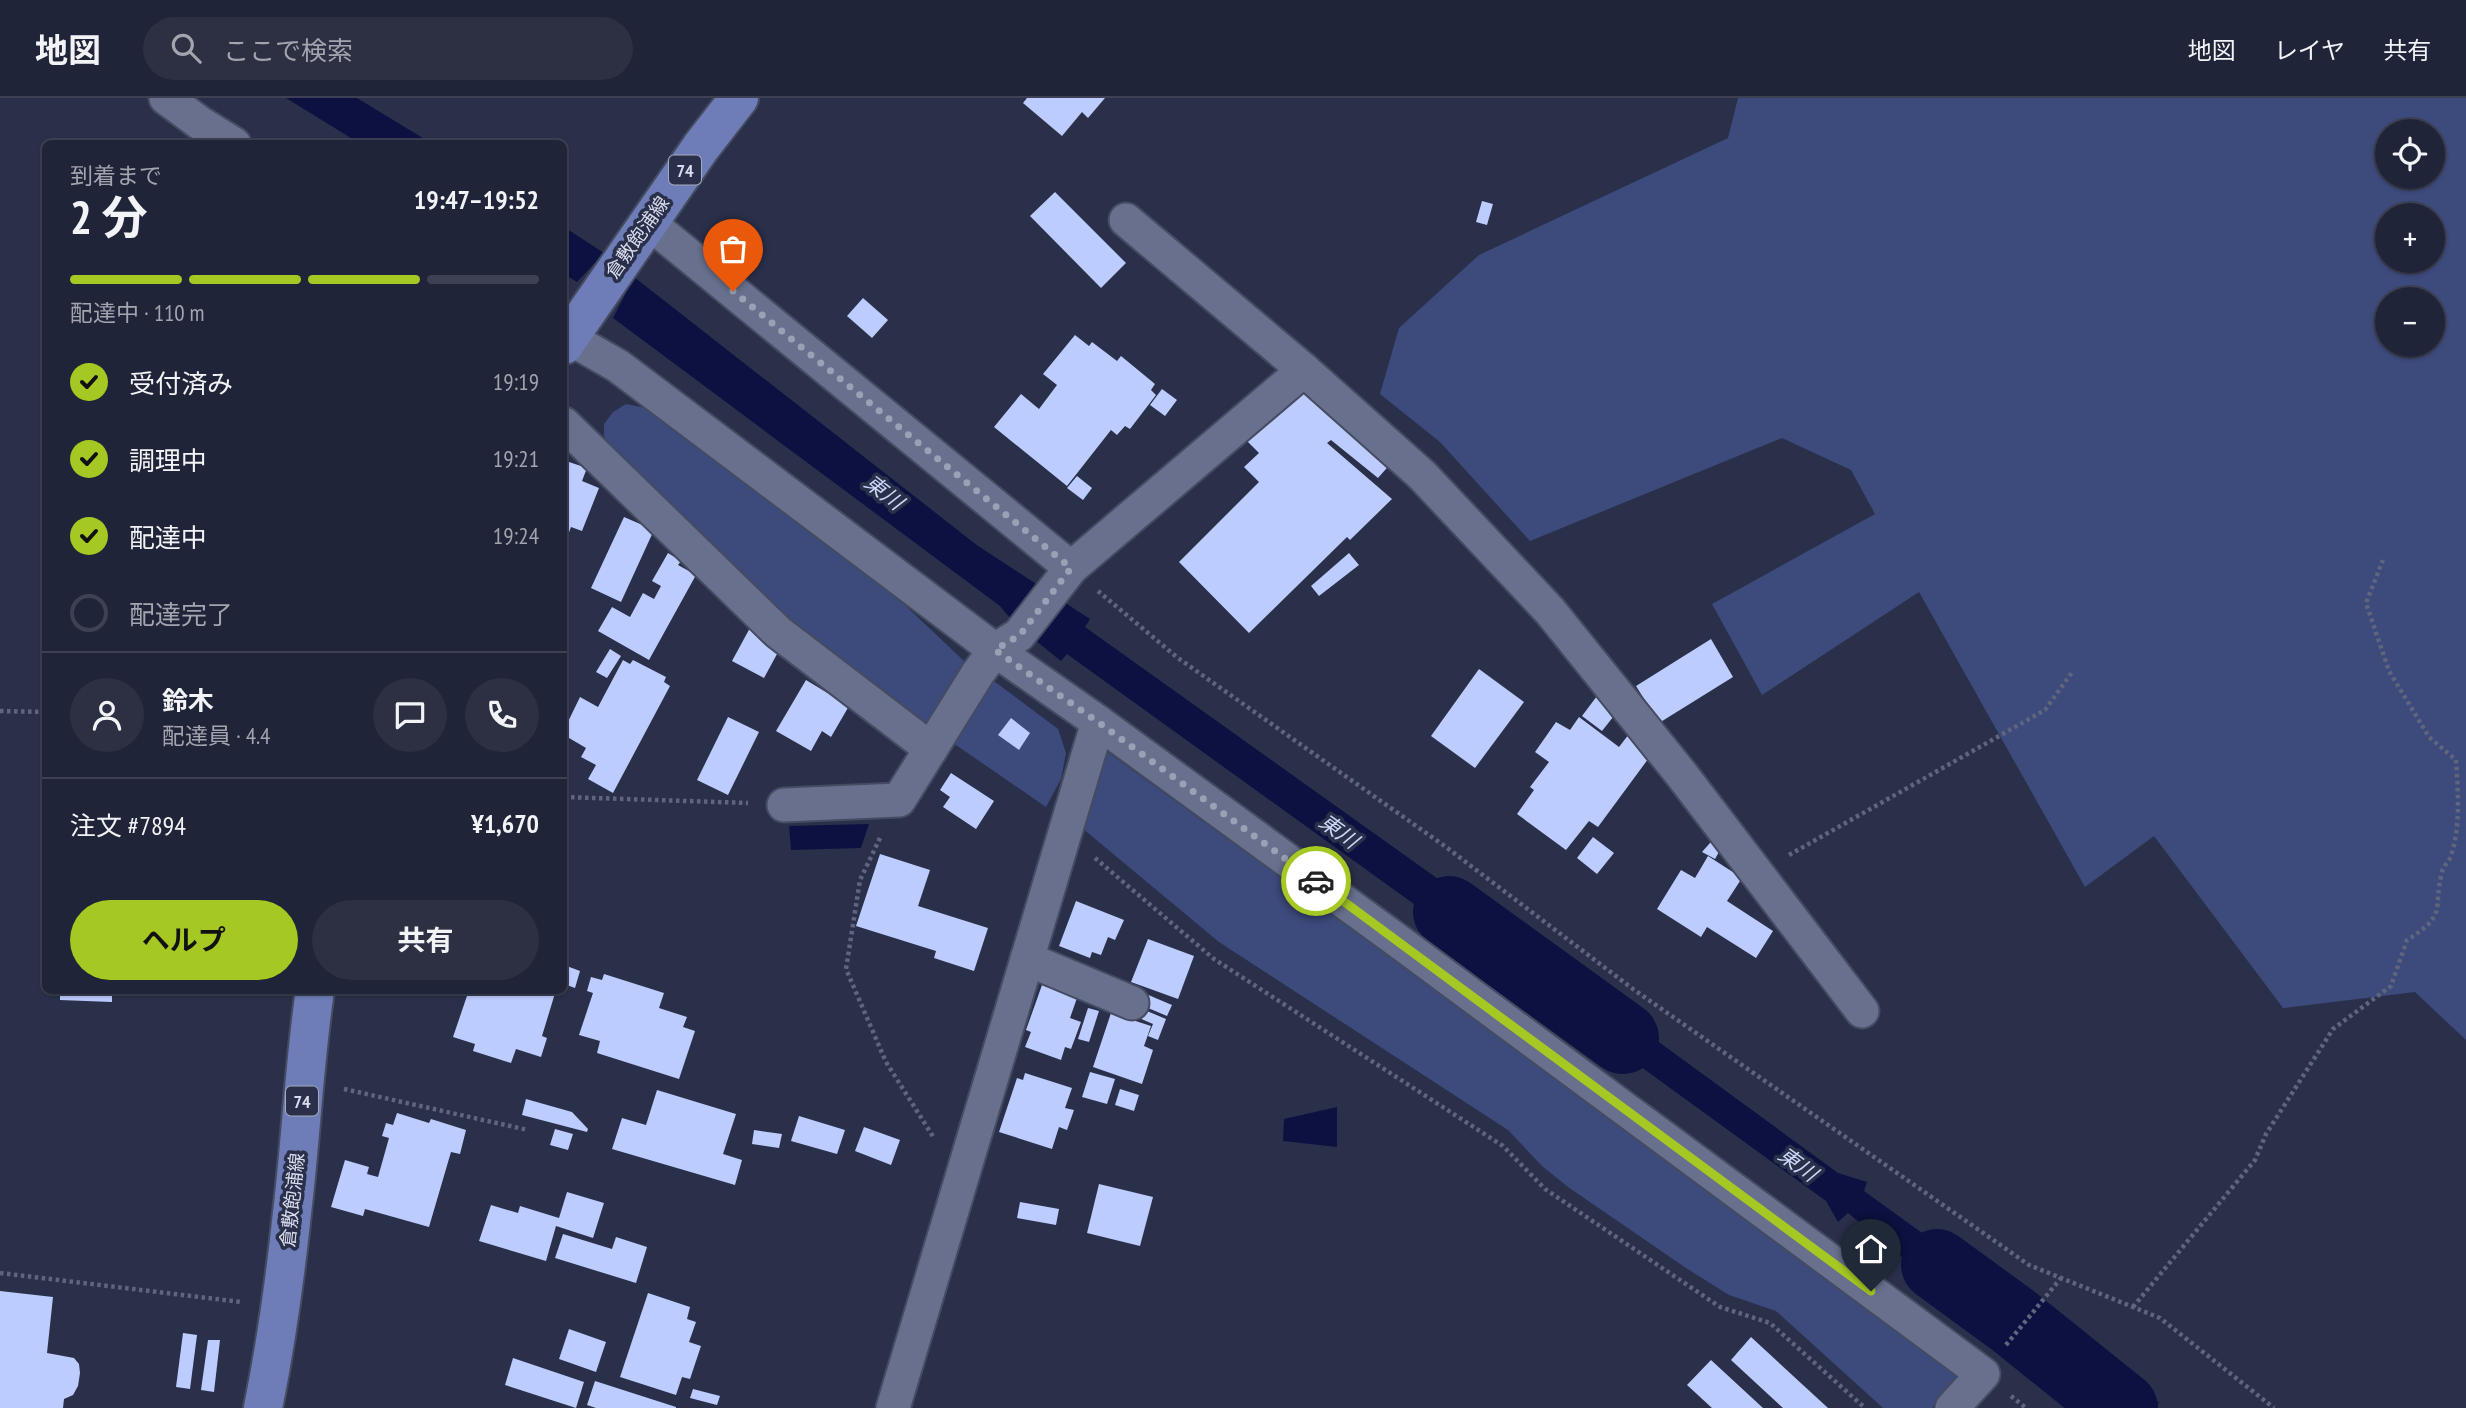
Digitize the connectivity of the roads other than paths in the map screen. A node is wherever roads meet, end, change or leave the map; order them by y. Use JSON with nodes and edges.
{"nodes":[{"id":1,"x":166,"y":98,"type":"edge"},
{"id":2,"x":739,"y":98,"type":"edge"},
{"id":3,"x":228,"y":140,"type":"edge"},
{"id":4,"x":1126,"y":220,"type":"dead end"},
{"id":5,"x":640,"y":233,"type":"junction"},
{"id":6,"x":568,"y":335,"type":"edge"},
{"id":7,"x":1304,"y":370,"type":"junction"},
{"id":8,"x":567,"y":427,"type":"edge"},
{"id":9,"x":1062,"y":579,"type":"junction"},
{"id":10,"x":1007,"y":642,"type":"junction"},
{"id":11,"x":1098,"y":722,"type":"junction"},
{"id":12,"x":931,"y":749,"type":"junction"},
{"id":13,"x":783,"y":805,"type":"road end"},
{"id":14,"x":1027,"y":959,"type":"junction"},
{"id":15,"x":314,"y":994,"type":"edge"},
{"id":16,"x":1132,"y":1003,"type":"dead end"},
{"id":17,"x":1862,"y":1011,"type":"dead end"},
{"id":18,"x":263,"y":1408,"type":"edge"},
{"id":19,"x":893,"y":1408,"type":"edge"},
{"id":20,"x":1952,"y":1408,"type":"edge"}],
"edges":[{"from":1,"to":3,"type":"street"},
{"from":2,"to":5,"type":"main road","name":"倉敷飽浦線","number":"74"},
{"from":4,"to":7,"type":"street"},
{"from":5,"to":6,"type":"main road","name":"倉敷飽浦線","number":"74"},
{"from":5,"to":9,"type":"street"},
{"from":6,"to":10,"type":"street"},
{"from":7,"to":9,"type":"street"},
{"from":7,"to":17,"type":"street"},
{"from":8,"to":12,"type":"street"},
{"from":9,"to":10,"type":"street"},
{"from":10,"to":11,"type":"street"},
{"from":10,"to":12,"type":"street"},
{"from":11,"to":14,"type":"street"},
{"from":11,"to":20,"type":"street"},
{"from":12,"to":13,"type":"street"},
{"from":14,"to":16,"type":"street"},
{"from":14,"to":19,"type":"street"},
{"from":15,"to":18,"type":"main road","name":"倉敷飽浦線","number":"74"}]}
